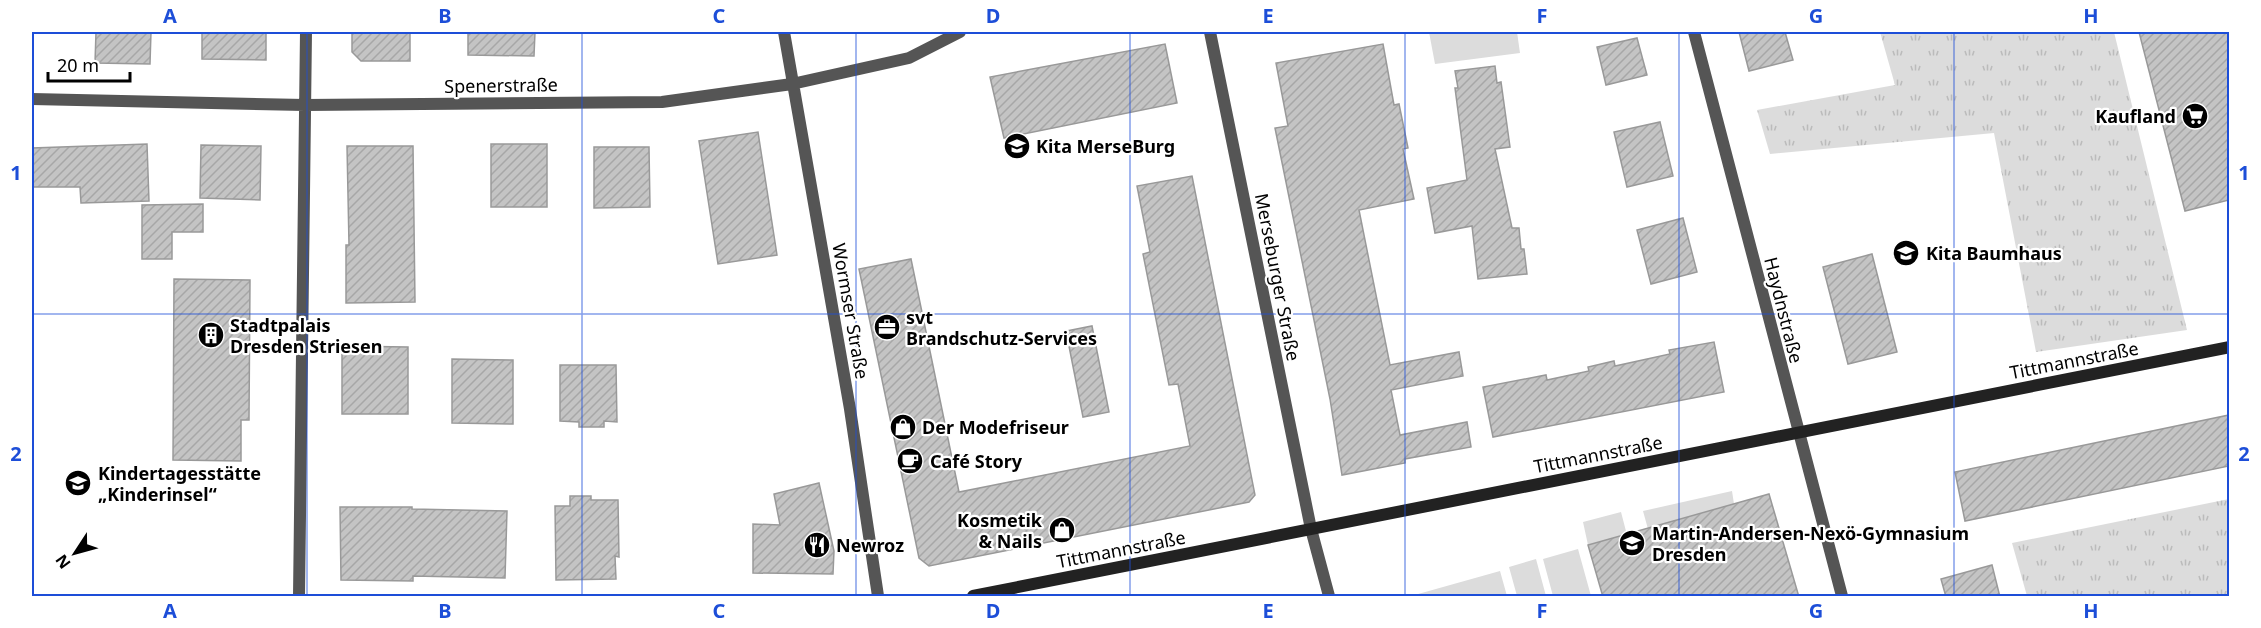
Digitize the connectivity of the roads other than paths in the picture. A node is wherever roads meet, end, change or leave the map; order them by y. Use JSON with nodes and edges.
{"nodes":[{"id":1,"x":306,"y":32,"type":"edge"},
{"id":2,"x":784,"y":32,"type":"edge"},
{"id":3,"x":960,"y":32,"type":"edge"},
{"id":4,"x":1210,"y":32,"type":"edge"},
{"id":5,"x":1694,"y":32,"type":"edge"},
{"id":6,"x":792,"y":84,"type":"junction"},
{"id":7,"x":32,"y":99,"type":"edge"},
{"id":8,"x":305,"y":105,"type":"junction"},
{"id":9,"x":2229,"y":347,"type":"edge"},
{"id":10,"x":1798,"y":433,"type":"junction"},
{"id":11,"x":1311,"y":530,"type":"junction"},
{"id":12,"x":299,"y":597,"type":"edge"},
{"id":13,"x":878,"y":597,"type":"edge"},
{"id":14,"x":973,"y":597,"type":"edge"},
{"id":15,"x":1329,"y":597,"type":"edge"},
{"id":16,"x":1842,"y":597,"type":"edge"}],
"edges":[{"from":1,"to":8,"type":"street"},
{"from":2,"to":6,"type":"street","name":"Wormser Straße"},
{"from":3,"to":6,"type":"street","name":"Spenerstraße"},
{"from":4,"to":11,"type":"street","name":"Merseburger Straße"},
{"from":5,"to":10,"type":"street","name":"Haydnstraße"},
{"from":6,"to":8,"type":"street","name":"Spenerstraße"},
{"from":6,"to":13,"type":"street","name":"Wormser Straße"},
{"from":7,"to":8,"type":"street","name":"Spenerstraße"},
{"from":8,"to":12,"type":"street"},
{"from":9,"to":10,"type":"street","name":"Tittmannstraße"},
{"from":10,"to":11,"type":"street","name":"Tittmannstraße"},
{"from":10,"to":16,"type":"street","name":"Haydnstraße"},
{"from":11,"to":14,"type":"street","name":"Tittmannstraße"},
{"from":11,"to":15,"type":"street","name":"Merseburger Straße"}]}
